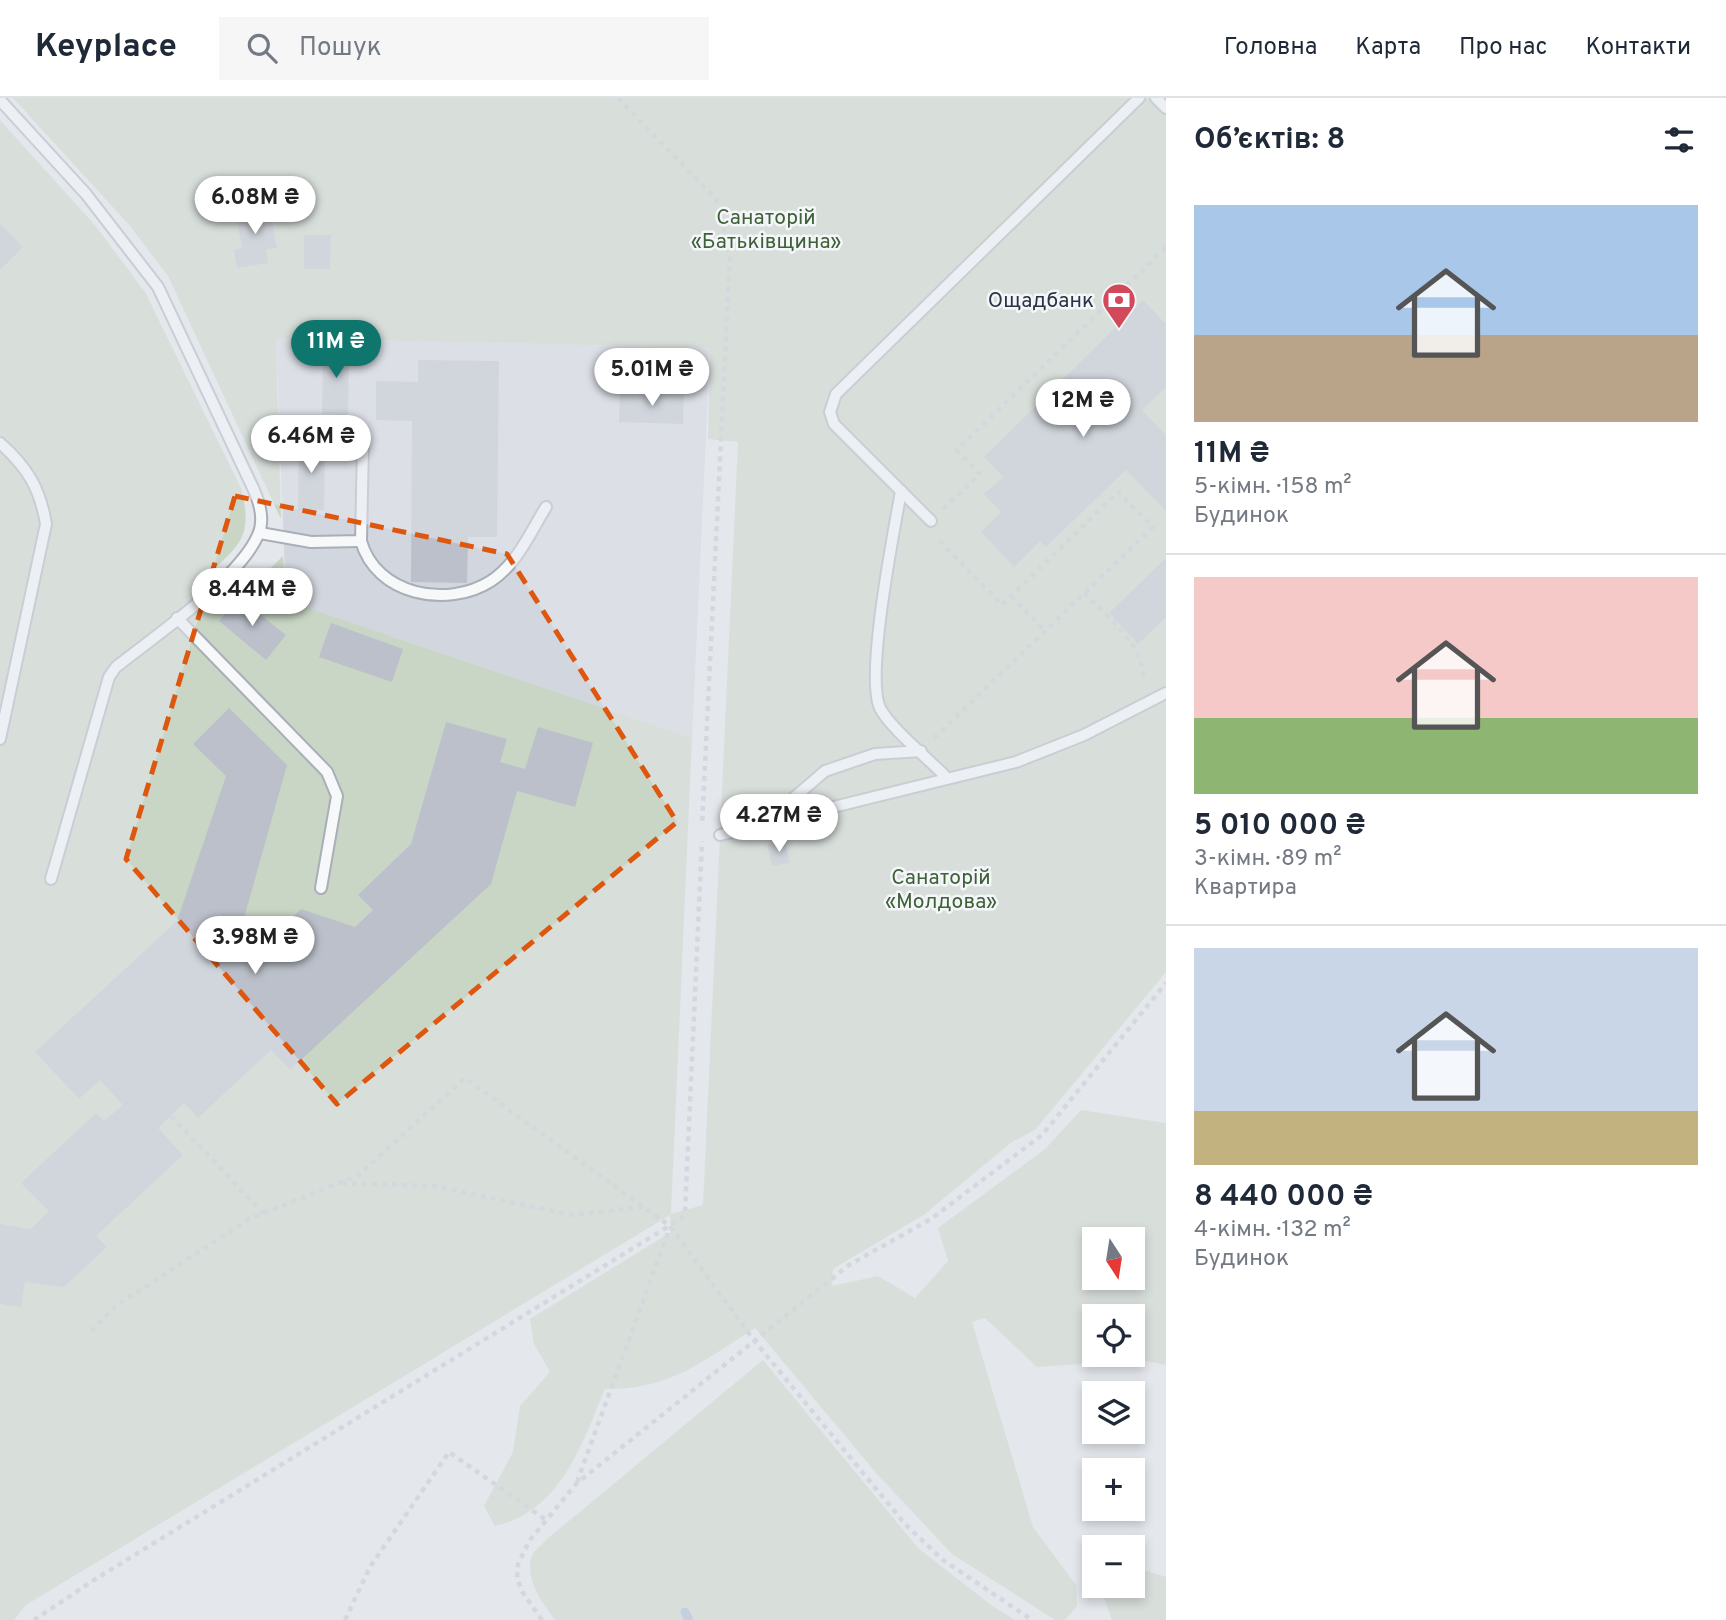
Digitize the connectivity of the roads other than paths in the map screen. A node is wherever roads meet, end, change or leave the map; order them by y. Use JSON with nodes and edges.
{"nodes":[{"id":1,"x":1139,"y":98,"type":"edge"},
{"id":2,"x":1156,"y":98,"type":"edge"},
{"id":3,"x":0,"y":100,"type":"edge"},
{"id":4,"x":1166,"y":108,"type":"edge"},
{"id":5,"x":0,"y":443,"type":"edge"},
{"id":6,"x":363,"y":444,"type":"dead end"},
{"id":7,"x":901,"y":491,"type":"junction"},
{"id":8,"x":546,"y":508,"type":"dead end"},
{"id":9,"x":931,"y":521,"type":"road end"},
{"id":10,"x":260,"y":533,"type":"junction"},
{"id":11,"x":361,"y":541,"type":"junction"},
{"id":12,"x":177,"y":618,"type":"junction"},
{"id":13,"x":1166,"y":693,"type":"edge"},
{"id":14,"x":0,"y":739,"type":"edge"},
{"id":15,"x":921,"y":751,"type":"junction"},
{"id":16,"x":947,"y":778,"type":"junction"},
{"id":17,"x":762,"y":825,"type":"junction"},
{"id":18,"x":720,"y":835,"type":"dead end"},
{"id":19,"x":51,"y":879,"type":"dead end"},
{"id":20,"x":321,"y":888,"type":"dead end"}],
"edges":[{"from":1,"to":7,"type":"lane"},
{"from":2,"to":4,"type":"lane"},
{"from":3,"to":10,"type":"lane"},
{"from":5,"to":14,"type":"lane"},
{"from":6,"to":11,"type":"lane"},
{"from":7,"to":9,"type":"lane"},
{"from":7,"to":15,"type":"lane"},
{"from":8,"to":11,"type":"lane"},
{"from":10,"to":11,"type":"lane"},
{"from":10,"to":12,"type":"lane"},
{"from":12,"to":19,"type":"lane"},
{"from":12,"to":20,"type":"lane"},
{"from":13,"to":16,"type":"lane"},
{"from":15,"to":16,"type":"lane"},
{"from":15,"to":17,"type":"lane"},
{"from":16,"to":17,"type":"lane"},
{"from":17,"to":18,"type":"lane"}]}
